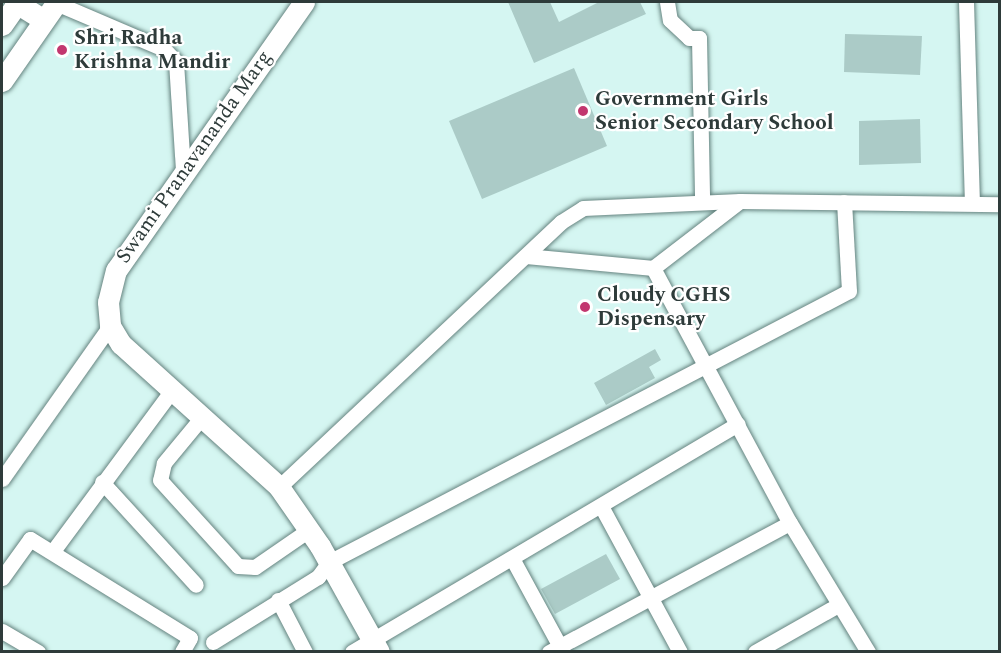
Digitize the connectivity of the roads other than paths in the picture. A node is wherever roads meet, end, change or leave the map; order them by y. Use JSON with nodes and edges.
{"nodes":[{"id":1,"x":17,"y":2,"type":"edge"},
{"id":2,"x":304,"y":2,"type":"edge"},
{"id":3,"x":667,"y":2,"type":"edge"},
{"id":4,"x":966,"y":2,"type":"edge"},
{"id":5,"x":53,"y":6,"type":"edge"},
{"id":6,"x":2,"y":25,"type":"edge"},
{"id":7,"x":2,"y":81,"type":"edge"},
{"id":8,"x":183,"y":171,"type":"junction"},
{"id":9,"x":702,"y":201,"type":"junction"},
{"id":10,"x":740,"y":201,"type":"junction"},
{"id":11,"x":844,"y":202,"type":"junction"},
{"id":12,"x":972,"y":203,"type":"junction"},
{"id":13,"x":999,"y":204,"type":"edge"},
{"id":14,"x":526,"y":256,"type":"junction"},
{"id":15,"x":653,"y":267,"type":"junction"},
{"id":16,"x":110,"y":326,"type":"junction"},
{"id":17,"x":703,"y":363,"type":"junction"},
{"id":18,"x":172,"y":390,"type":"junction"},
{"id":19,"x":202,"y":417,"type":"junction"},
{"id":20,"x":738,"y":424,"type":"junction"},
{"id":21,"x":2,"y":480,"type":"edge"},
{"id":22,"x":102,"y":482,"type":"junction"},
{"id":23,"x":279,"y":487,"type":"junction"},
{"id":24,"x":601,"y":506,"type":"junction"},
{"id":25,"x":790,"y":523,"type":"junction"},
{"id":26,"x":310,"y":529,"type":"junction"},
{"id":27,"x":54,"y":551,"type":"junction"},
{"id":28,"x":513,"y":560,"type":"junction"},
{"id":29,"x":329,"y":562,"type":"junction"},
{"id":30,"x":2,"y":578,"type":"edge"},
{"id":31,"x":196,"y":585,"type":"dead end"},
{"id":32,"x":648,"y":595,"type":"junction"},
{"id":33,"x":278,"y":600,"type":"junction"},
{"id":34,"x":838,"y":605,"type":"junction"},
{"id":35,"x":2,"y":631,"type":"edge"},
{"id":36,"x":213,"y":642,"type":"dead end"},
{"id":37,"x":376,"y":646,"type":"edge"},
{"id":38,"x":557,"y":649,"type":"edge"},
{"id":39,"x":38,"y":651,"type":"edge"},
{"id":40,"x":182,"y":651,"type":"edge"},
{"id":41,"x":305,"y":651,"type":"edge"},
{"id":42,"x":352,"y":651,"type":"edge"},
{"id":43,"x":680,"y":651,"type":"edge"},
{"id":44,"x":755,"y":651,"type":"edge"},
{"id":45,"x":868,"y":651,"type":"edge"}],
"edges":[{"from":1,"to":5,"type":"street"},
{"from":1,"to":6,"type":"street"},
{"from":2,"to":8,"type":"street","name":"Swami Pranavananda Marg"},
{"from":3,"to":9,"type":"street"},
{"from":4,"to":12,"type":"street"},
{"from":5,"to":7,"type":"street"},
{"from":5,"to":8,"type":"street"},
{"from":8,"to":16,"type":"street","name":"Swami Pranavananda Marg"},
{"from":9,"to":10,"type":"street"},
{"from":9,"to":14,"type":"street"},
{"from":10,"to":11,"type":"street"},
{"from":10,"to":15,"type":"street"},
{"from":11,"to":12,"type":"street"},
{"from":11,"to":17,"type":"street"},
{"from":12,"to":13,"type":"street"},
{"from":14,"to":15,"type":"street"},
{"from":14,"to":23,"type":"street"},
{"from":15,"to":17,"type":"street"},
{"from":16,"to":18,"type":"street"},
{"from":16,"to":21,"type":"street"},
{"from":17,"to":20,"type":"street"},
{"from":17,"to":29,"type":"street"},
{"from":18,"to":19,"type":"street"},
{"from":18,"to":22,"type":"street"},
{"from":19,"to":23,"type":"street"},
{"from":19,"to":26,"type":"street"},
{"from":20,"to":24,"type":"street"},
{"from":20,"to":25,"type":"street"},
{"from":22,"to":27,"type":"street"},
{"from":22,"to":31,"type":"street"},
{"from":23,"to":26,"type":"street"},
{"from":24,"to":28,"type":"street"},
{"from":24,"to":32,"type":"street"},
{"from":25,"to":32,"type":"street"},
{"from":25,"to":34,"type":"street"},
{"from":26,"to":29,"type":"street"},
{"from":27,"to":30,"type":"street"},
{"from":27,"to":40,"type":"street"},
{"from":28,"to":37,"type":"street"},
{"from":28,"to":38,"type":"street"},
{"from":29,"to":33,"type":"street"},
{"from":29,"to":37,"type":"street"},
{"from":32,"to":38,"type":"street"},
{"from":32,"to":43,"type":"street"},
{"from":33,"to":36,"type":"street"},
{"from":33,"to":41,"type":"street"},
{"from":34,"to":44,"type":"street"},
{"from":34,"to":45,"type":"street"},
{"from":35,"to":39,"type":"street"},
{"from":37,"to":42,"type":"street"}]}
